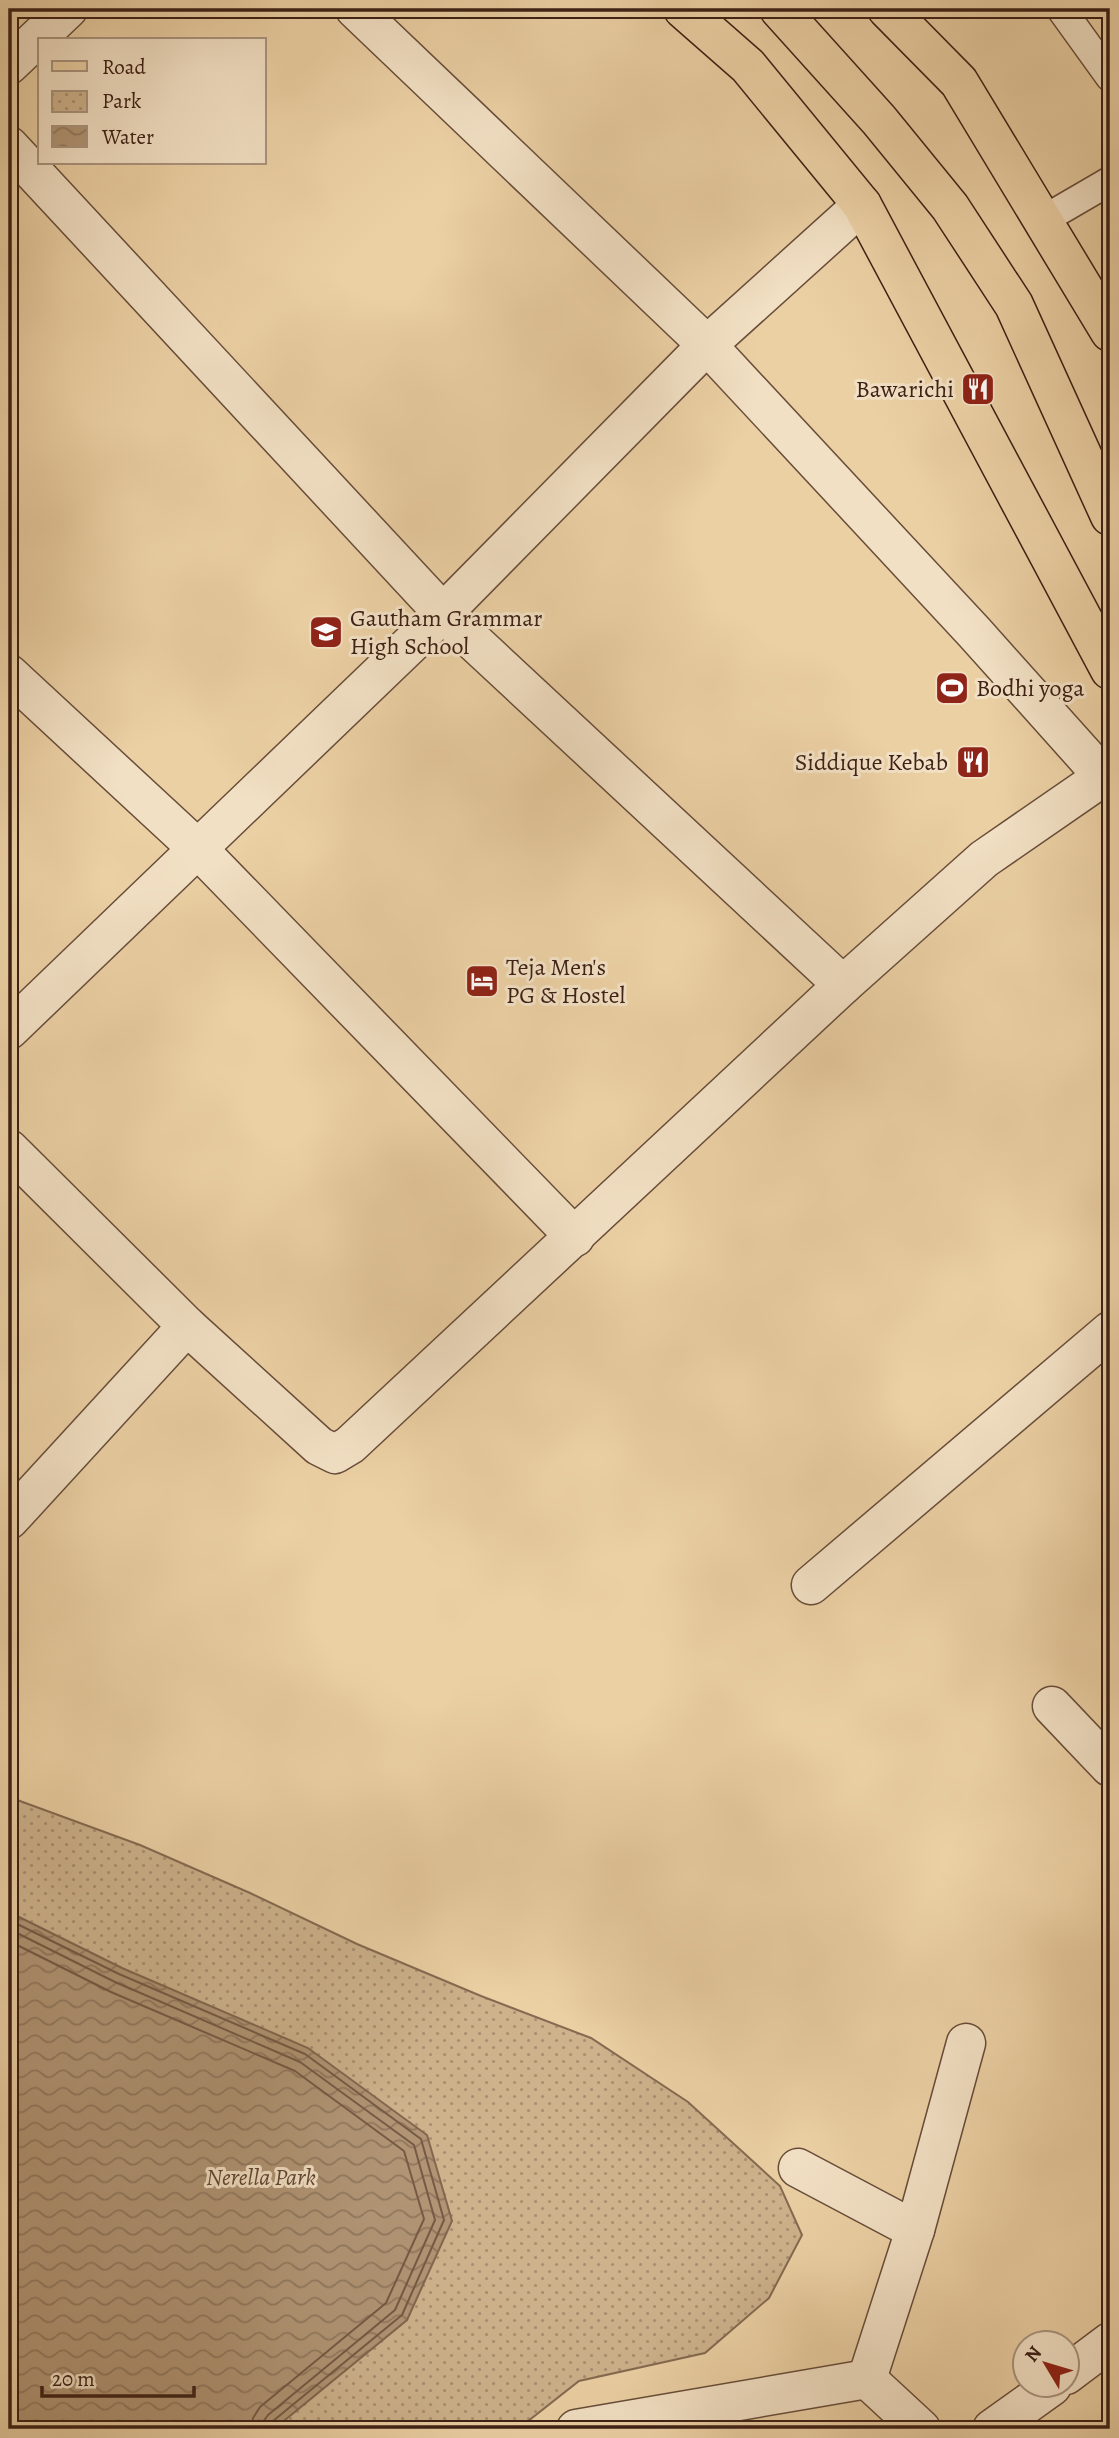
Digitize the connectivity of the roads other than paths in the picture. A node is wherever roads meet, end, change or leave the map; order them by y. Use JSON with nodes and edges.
{"nodes":[{"id":1,"x":68,"y":9,"type":"edge"},
{"id":2,"x":355,"y":9,"type":"edge"},
{"id":3,"x":683,"y":9,"type":"edge"},
{"id":4,"x":779,"y":9,"type":"edge"},
{"id":5,"x":1061,"y":9,"type":"edge"},
{"id":6,"x":892,"y":10,"type":"edge"},
{"id":7,"x":9,"y":65,"type":"edge"},
{"id":8,"x":1110,"y":77,"type":"edge"},
{"id":9,"x":9,"y":146,"type":"edge"},
{"id":10,"x":1110,"y":181,"type":"edge"},
{"id":11,"x":862,"y":205,"type":"junction"},
{"id":12,"x":1043,"y":220,"type":"junction"},
{"id":13,"x":1108,"y":324,"type":"edge"},
{"id":14,"x":707,"y":345,"type":"junction"},
{"id":15,"x":1110,"y":516,"type":"edge"},
{"id":16,"x":443,"y":612,"type":"junction"},
{"id":17,"x":1110,"y":670,"type":"edge"},
{"id":18,"x":9,"y":674,"type":"edge"},
{"id":19,"x":1107,"y":774,"type":"edge"},
{"id":20,"x":198,"y":849,"type":"junction"},
{"id":21,"x":843,"y":985,"type":"junction"},
{"id":22,"x":9,"y":1030,"type":"edge"},
{"id":23,"x":9,"y":1149,"type":"edge"},
{"id":24,"x":575,"y":1237,"type":"junction"},
{"id":25,"x":187,"y":1326,"type":"junction"},
{"id":26,"x":1110,"y":1331,"type":"edge"},
{"id":27,"x":9,"y":1520,"type":"edge"},
{"id":28,"x":811,"y":1585,"type":"dead end"},
{"id":29,"x":1052,"y":1706,"type":"dead end"},
{"id":30,"x":1110,"y":1767,"type":"edge"},
{"id":31,"x":966,"y":2043,"type":"dead end"},
{"id":32,"x":798,"y":2168,"type":"dead end"},
{"id":33,"x":915,"y":2230,"type":"junction"},
{"id":34,"x":1110,"y":2342,"type":"edge"},
{"id":35,"x":1080,"y":2364,"type":"edge"},
{"id":36,"x":867,"y":2379,"type":"junction"},
{"id":37,"x":1032,"y":2400,"type":"edge"},
{"id":38,"x":576,"y":2429,"type":"edge"},
{"id":39,"x":921,"y":2429,"type":"edge"},
{"id":40,"x":992,"y":2429,"type":"edge"}],
"edges":[{"from":1,"to":7,"type":"street"},
{"from":2,"to":14,"type":"street"},
{"from":3,"to":11,"type":"main road"},
{"from":4,"to":15,"type":"main road"},
{"from":5,"to":8,"type":"lane"},
{"from":6,"to":12,"type":"main road"},
{"from":9,"to":16,"type":"street"},
{"from":10,"to":12,"type":"lane"},
{"from":11,"to":14,"type":"street"},
{"from":11,"to":17,"type":"main road"},
{"from":12,"to":13,"type":"main road"},
{"from":14,"to":16,"type":"street"},
{"from":14,"to":19,"type":"street"},
{"from":16,"to":20,"type":"street"},
{"from":16,"to":21,"type":"street"},
{"from":18,"to":20,"type":"street"},
{"from":19,"to":21,"type":"street"},
{"from":20,"to":22,"type":"street"},
{"from":20,"to":24,"type":"street"},
{"from":21,"to":24,"type":"street"},
{"from":23,"to":25,"type":"street"},
{"from":24,"to":25,"type":"street"},
{"from":25,"to":27,"type":"street"},
{"from":26,"to":28,"type":"street"},
{"from":29,"to":30,"type":"street"},
{"from":31,"to":33,"type":"street"},
{"from":32,"to":33,"type":"street"},
{"from":33,"to":36,"type":"street"},
{"from":34,"to":35,"type":"street"},
{"from":36,"to":38,"type":"street"},
{"from":36,"to":39,"type":"street"},
{"from":37,"to":40,"type":"street"}]}
